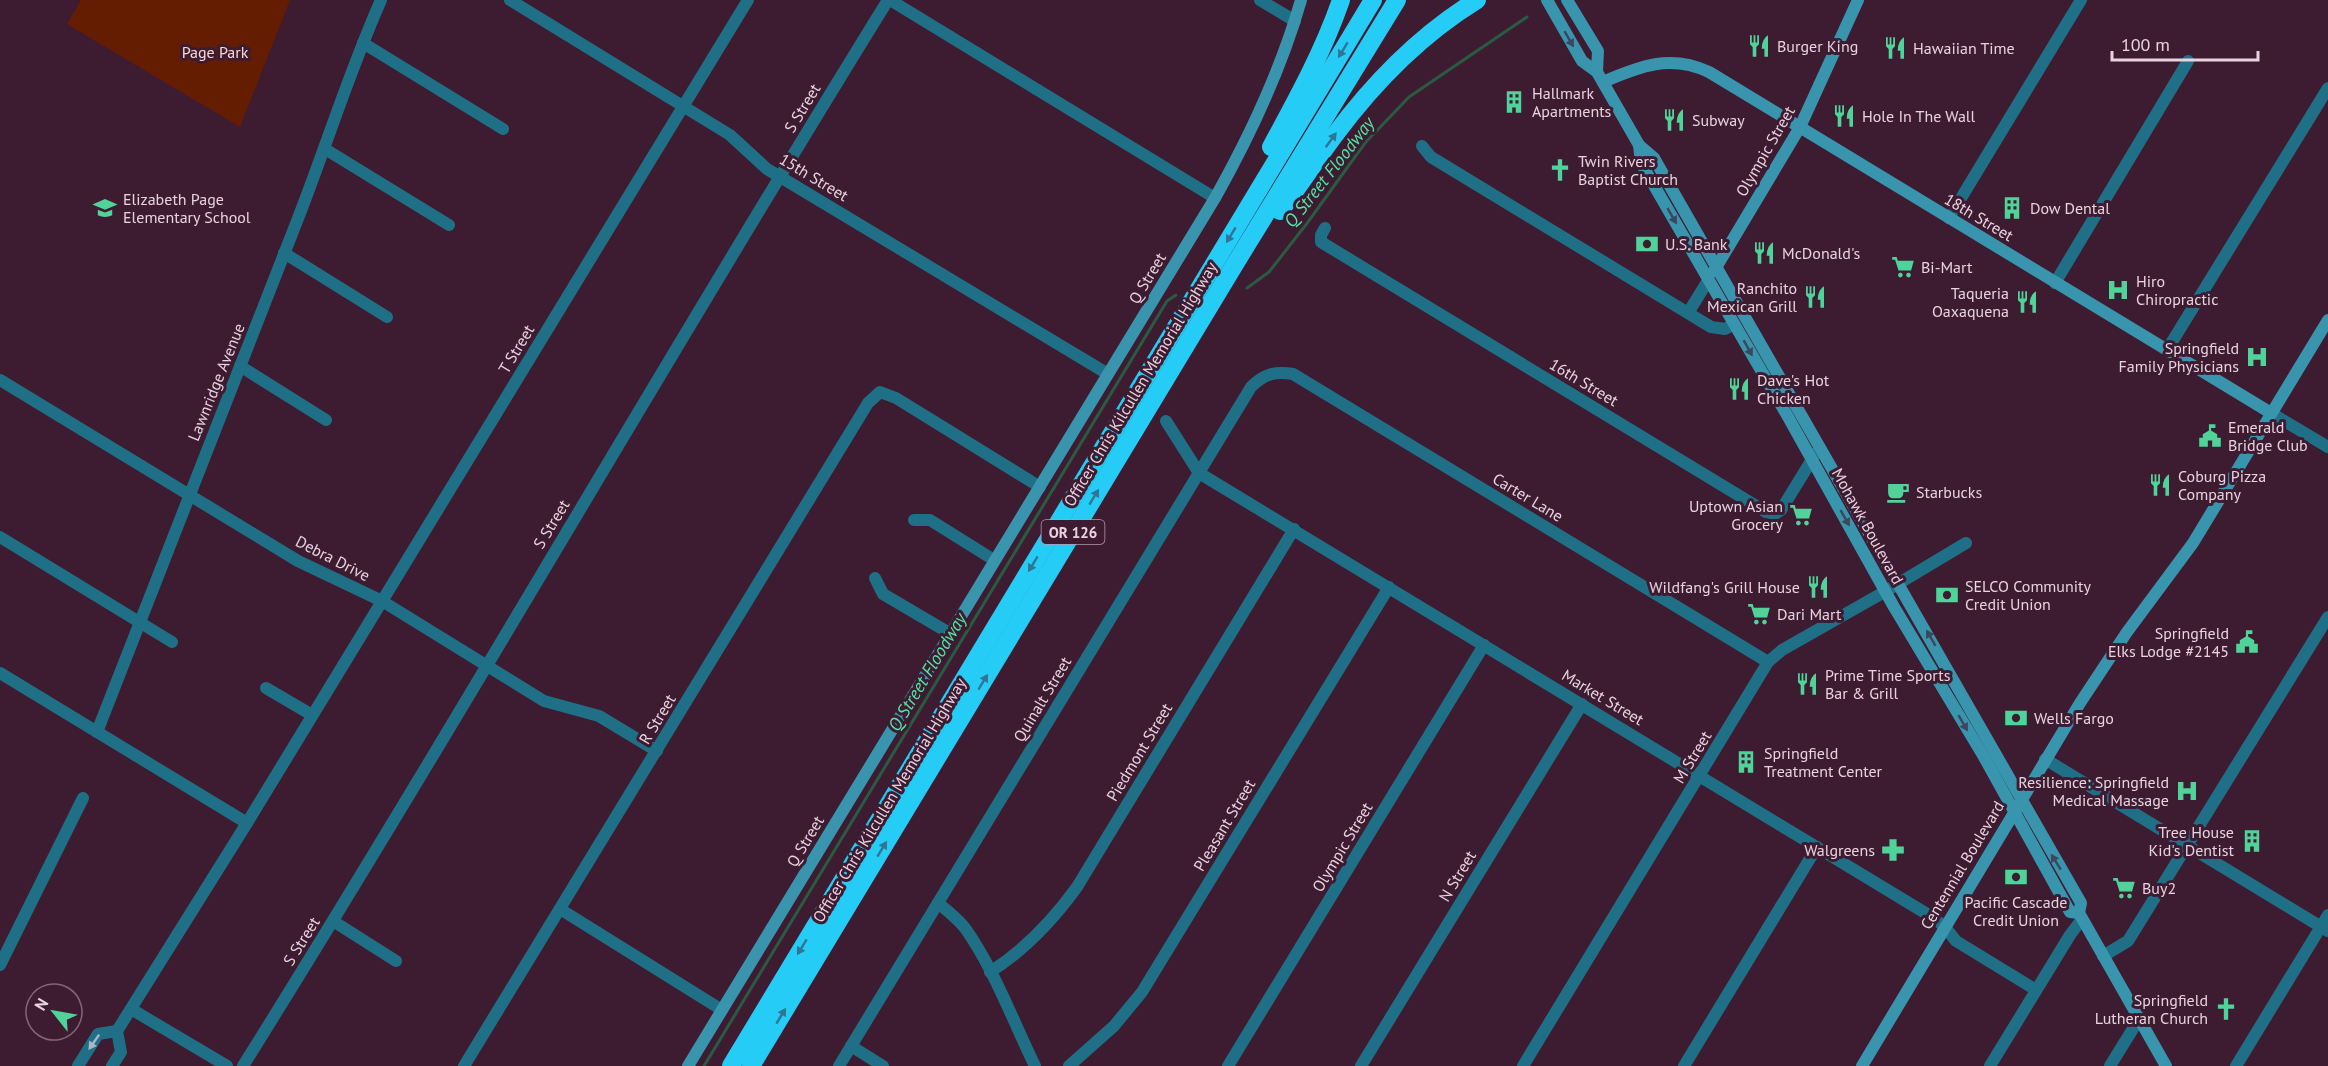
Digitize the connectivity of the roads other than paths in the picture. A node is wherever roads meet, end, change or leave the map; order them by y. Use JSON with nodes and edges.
{"nodes":[{"id":1,"x":381,"y":0,"type":"edge"},
{"id":2,"x":747,"y":0,"type":"edge"},
{"id":3,"x":889,"y":0,"type":"edge"},
{"id":4,"x":1260,"y":0,"type":"edge"},
{"id":5,"x":1301,"y":0,"type":"edge"},
{"id":6,"x":1341,"y":0,"type":"edge"},
{"id":7,"x":1373,"y":0,"type":"edge"},
{"id":8,"x":1397,"y":0,"type":"edge"},
{"id":9,"x":1477,"y":0,"type":"edge"},
{"id":10,"x":1547,"y":0,"type":"edge"},
{"id":11,"x":1568,"y":0,"type":"edge"},
{"id":12,"x":1858,"y":0,"type":"edge"},
{"id":13,"x":2081,"y":0,"type":"edge"},
{"id":14,"x":518,"y":2,"type":"edge"},
{"id":15,"x":1295,"y":21,"type":"junction"},
{"id":16,"x":363,"y":43,"type":"junction"},
{"id":17,"x":2188,"y":61,"type":"dead end"},
{"id":18,"x":1600,"y":77,"type":"junction"},
{"id":19,"x":2328,"y":88,"type":"edge"},
{"id":20,"x":683,"y":106,"type":"junction"},
{"id":21,"x":1800,"y":127,"type":"junction"},
{"id":22,"x":503,"y":129,"type":"dead end"},
{"id":23,"x":1639,"y":145,"type":"junction"},
{"id":24,"x":1422,"y":146,"type":"dead end"},
{"id":25,"x":325,"y":149,"type":"junction"},
{"id":26,"x":781,"y":177,"type":"junction"},
{"id":27,"x":1215,"y":198,"type":"junction"},
{"id":28,"x":1246,"y":211,"type":"junction"},
{"id":29,"x":1949,"y":218,"type":"junction"},
{"id":30,"x":448,"y":225,"type":"dead end"},
{"id":31,"x":1325,"y":228,"type":"dead end"},
{"id":32,"x":1254,"y":233,"type":"junction"},
{"id":33,"x":284,"y":253,"type":"junction"},
{"id":34,"x":1716,"y":267,"type":"junction"},
{"id":35,"x":1709,"y":279,"type":"junction"},
{"id":36,"x":2055,"y":283,"type":"junction"},
{"id":37,"x":1688,"y":313,"type":"junction"},
{"id":38,"x":387,"y":317,"type":"dead end"},
{"id":39,"x":2328,"y":320,"type":"edge"},
{"id":40,"x":1734,"y":324,"type":"junction"},
{"id":41,"x":2167,"y":350,"type":"junction"},
{"id":42,"x":240,"y":366,"type":"junction"},
{"id":43,"x":1108,"y":374,"type":"junction"},
{"id":44,"x":1267,"y":375,"type":"joint"},
{"id":45,"x":0,"y":380,"type":"edge"},
{"id":46,"x":2271,"y":413,"type":"junction"},
{"id":47,"x":326,"y":420,"type":"dead end"},
{"id":48,"x":1166,"y":421,"type":"dead end"},
{"id":49,"x":1820,"y":447,"type":"junction"},
{"id":50,"x":2328,"y":447,"type":"edge"},
{"id":51,"x":1812,"y":459,"type":"junction"},
{"id":52,"x":1199,"y":472,"type":"junction"},
{"id":53,"x":1040,"y":487,"type":"junction"},
{"id":54,"x":189,"y":494,"type":"junction"},
{"id":55,"x":914,"y":520,"type":"dead end"},
{"id":56,"x":1294,"y":529,"type":"junction"},
{"id":57,"x":0,"y":537,"type":"edge"},
{"id":58,"x":1966,"y":543,"type":"dead end"},
{"id":59,"x":994,"y":560,"type":"junction"},
{"id":60,"x":875,"y":578,"type":"dead end"},
{"id":61,"x":1900,"y":584,"type":"junction"},
{"id":62,"x":1389,"y":587,"type":"junction"},
{"id":63,"x":1886,"y":591,"type":"junction"},
{"id":64,"x":382,"y":601,"type":"junction"},
{"id":65,"x":2328,"y":617,"type":"edge"},
{"id":66,"x":140,"y":622,"type":"junction"},
{"id":67,"x":951,"y":634,"type":"junction"},
{"id":68,"x":172,"y":642,"type":"dead end"},
{"id":69,"x":1484,"y":645,"type":"junction"},
{"id":70,"x":1768,"y":662,"type":"junction"},
{"id":71,"x":486,"y":664,"type":"junction"},
{"id":72,"x":0,"y":673,"type":"edge"},
{"id":73,"x":266,"y":688,"type":"dead end"},
{"id":74,"x":1582,"y":704,"type":"junction"},
{"id":75,"x":312,"y":715,"type":"junction"},
{"id":76,"x":97,"y":732,"type":"junction"},
{"id":77,"x":657,"y":751,"type":"junction"},
{"id":78,"x":2046,"y":759,"type":"junction"},
{"id":79,"x":1700,"y":776,"type":"junction"},
{"id":80,"x":83,"y":798,"type":"dead end"},
{"id":81,"x":2021,"y":798,"type":"junction"},
{"id":82,"x":2014,"y":810,"type":"junction"},
{"id":83,"x":247,"y":823,"type":"junction"},
{"id":84,"x":2187,"y":845,"type":"junction"},
{"id":85,"x":1818,"y":847,"type":"junction"},
{"id":86,"x":938,"y":903,"type":"junction"},
{"id":87,"x":560,"y":909,"type":"junction"},
{"id":88,"x":2328,"y":915,"type":"edge"},
{"id":89,"x":2081,"y":916,"type":"junction"},
{"id":90,"x":333,"y":921,"type":"junction"},
{"id":91,"x":1945,"y":927,"type":"junction"},
{"id":92,"x":2325,"y":929,"type":"edge"},
{"id":93,"x":2103,"y":956,"type":"junction"},
{"id":94,"x":396,"y":961,"type":"dead end"},
{"id":95,"x":0,"y":965,"type":"edge"},
{"id":96,"x":990,"y":972,"type":"junction"},
{"id":97,"x":2036,"y":990,"type":"junction"},
{"id":98,"x":131,"y":1009,"type":"junction"},
{"id":99,"x":722,"y":1011,"type":"junction"},
{"id":100,"x":2139,"y":1019,"type":"junction"},
{"id":101,"x":117,"y":1031,"type":"junction"},
{"id":102,"x":851,"y":1046,"type":"junction"},
{"id":103,"x":78,"y":1066,"type":"edge"},
{"id":104,"x":112,"y":1066,"type":"edge"},
{"id":105,"x":228,"y":1066,"type":"edge"},
{"id":106,"x":243,"y":1066,"type":"edge"},
{"id":107,"x":465,"y":1066,"type":"edge"},
{"id":108,"x":688,"y":1066,"type":"edge"},
{"id":109,"x":731,"y":1066,"type":"edge"},
{"id":110,"x":751,"y":1066,"type":"edge"},
{"id":111,"x":839,"y":1066,"type":"edge"},
{"id":112,"x":883,"y":1066,"type":"edge"},
{"id":113,"x":1035,"y":1066,"type":"edge"},
{"id":114,"x":1069,"y":1066,"type":"edge"},
{"id":115,"x":1228,"y":1066,"type":"edge"},
{"id":116,"x":1362,"y":1066,"type":"edge"},
{"id":117,"x":1523,"y":1066,"type":"edge"},
{"id":118,"x":1684,"y":1066,"type":"edge"},
{"id":119,"x":1862,"y":1066,"type":"edge"},
{"id":120,"x":1990,"y":1066,"type":"edge"},
{"id":121,"x":2110,"y":1066,"type":"edge"},
{"id":122,"x":2166,"y":1066,"type":"edge"},
{"id":123,"x":2236,"y":1066,"type":"edge"}],
"edges":[{"from":1,"to":16,"type":"street","name":"Lawnridge Avenue"},
{"from":2,"to":20,"type":"street","name":"T Street"},
{"from":3,"to":26,"type":"street","name":"S Street"},
{"from":3,"to":27,"type":"street"},
{"from":4,"to":15,"type":"street"},
{"from":5,"to":15,"type":"main road","name":"Q Street"},
{"from":6,"to":28,"type":"highway"},
{"from":7,"to":28,"type":"highway","name":"Officer Chris Kilcullen Memorial Highway","number":"OR 126","one_way":true},
{"from":8,"to":32,"type":"highway","name":"Officer Chris Kilcullen Memorial Highway","number":"OR 126"},
{"from":32,"to":9,"type":"highway","one_way":true},
{"from":10,"to":18,"type":"main road","name":"Mohawk Boulevard","one_way":true},
{"from":11,"to":18,"type":"main road","name":"Mohawk Boulevard"},
{"from":12,"to":21,"type":"main road","name":"Olympic Street"},
{"from":13,"to":29,"type":"street"},
{"from":14,"to":20,"type":"street","name":"15th Street"},
{"from":15,"to":27,"type":"main road","name":"Q Street"},
{"from":16,"to":22,"type":"street"},
{"from":16,"to":25,"type":"street","name":"Lawnridge Avenue"},
{"from":17,"to":36,"type":"street"},
{"from":18,"to":21,"type":"main road","name":"18th Street"},
{"from":18,"to":23,"type":"main road","name":"Mohawk Boulevard"},
{"from":19,"to":41,"type":"street"},
{"from":20,"to":26,"type":"street","name":"15th Street"},
{"from":20,"to":64,"type":"street","name":"T Street"},
{"from":21,"to":29,"type":"main road","name":"18th Street"},
{"from":21,"to":34,"type":"main road","name":"Olympic Street"},
{"from":23,"to":34,"type":"main road","name":"Mohawk Boulevard"},
{"from":23,"to":35,"type":"main road","name":"Mohawk Boulevard","one_way":true},
{"from":24,"to":37,"type":"street"},
{"from":25,"to":30,"type":"street"},
{"from":25,"to":33,"type":"street","name":"Lawnridge Avenue"},
{"from":26,"to":43,"type":"street","name":"15th Street"},
{"from":26,"to":71,"type":"street","name":"S Street"},
{"from":27,"to":43,"type":"main road","name":"Q Street"},
{"from":28,"to":109,"type":"highway","name":"Officer Chris Kilcullen Memorial Highway","number":"OR 126","one_way":true},
{"from":29,"to":36,"type":"main road","name":"18th Street"},
{"from":31,"to":51,"type":"street","name":"16th Street"},
{"from":110,"to":32,"type":"highway","name":"Officer Chris Kilcullen Memorial Highway","number":"OR 126","one_way":true},
{"from":33,"to":38,"type":"street"},
{"from":33,"to":42,"type":"street","name":"Lawnridge Avenue"},
{"from":34,"to":35,"type":"main road","name":"Olympic Street"},
{"from":34,"to":49,"type":"main road","name":"Mohawk Boulevard"},
{"from":35,"to":37,"type":"street","name":"Olympic Street"},
{"from":35,"to":40,"type":"main road","name":"Mohawk Boulevard"},
{"from":36,"to":41,"type":"main road","name":"18th Street"},
{"from":37,"to":40,"type":"street"},
{"from":39,"to":46,"type":"main road","name":"Centennial Boulevard"},
{"from":40,"to":51,"type":"main road","name":"Mohawk Boulevard","one_way":true},
{"from":41,"to":46,"type":"main road","name":"18th Street"},
{"from":42,"to":47,"type":"street"},
{"from":42,"to":54,"type":"street","name":"Lawnridge Avenue"},
{"from":43,"to":53,"type":"main road","name":"Q Street"},
{"from":44,"to":52,"type":"street","name":"Quinalt Street"},
{"from":44,"to":70,"type":"street","name":"Carter Lane"},
{"from":45,"to":54,"type":"street","name":"Debra Drive"},
{"from":46,"to":50,"type":"street","name":"18th Street"},
{"from":46,"to":78,"type":"main road","name":"Centennial Boulevard"},
{"from":48,"to":52,"type":"street","name":"Market Street"},
{"from":49,"to":51,"type":"street","name":"16th Street"},
{"from":49,"to":61,"type":"main road","name":"Mohawk Boulevard"},
{"from":51,"to":63,"type":"main road","name":"Mohawk Boulevard","one_way":true},
{"from":52,"to":56,"type":"street","name":"Market Street"},
{"from":52,"to":86,"type":"street","name":"Quinalt Street"},
{"from":53,"to":59,"type":"main road","name":"Q Street"},
{"from":53,"to":77,"type":"street","name":"R Street"},
{"from":54,"to":64,"type":"street","name":"Debra Drive"},
{"from":54,"to":66,"type":"street","name":"Lawnridge Avenue"},
{"from":55,"to":59,"type":"street"},
{"from":56,"to":62,"type":"street","name":"Market Street"},
{"from":56,"to":96,"type":"street","name":"Piedmont Street"},
{"from":57,"to":66,"type":"street"},
{"from":58,"to":61,"type":"street","name":"M Street"},
{"from":59,"to":67,"type":"main road","name":"Q Street"},
{"from":60,"to":67,"type":"street"},
{"from":61,"to":63,"type":"street","name":"M Street"},
{"from":81,"to":61,"type":"main road","name":"Mohawk Boulevard","one_way":true},
{"from":62,"to":69,"type":"street","name":"Market Street"},
{"from":62,"to":114,"type":"street","name":"Pleasant Street"},
{"from":63,"to":70,"type":"street","name":"M Street"},
{"from":63,"to":82,"type":"main road","name":"Mohawk Boulevard","one_way":true},
{"from":64,"to":71,"type":"street","name":"Debra Drive"},
{"from":64,"to":75,"type":"street","name":"T Street"},
{"from":65,"to":84,"type":"street"},
{"from":66,"to":68,"type":"street"},
{"from":66,"to":76,"type":"street","name":"Lawnridge Avenue"},
{"from":67,"to":99,"type":"main road","name":"Q Street"},
{"from":69,"to":74,"type":"street","name":"Market Street"},
{"from":69,"to":115,"type":"street","name":"Olympic Street"},
{"from":70,"to":79,"type":"street","name":"M Street"},
{"from":71,"to":77,"type":"street","name":"Debra Drive"},
{"from":71,"to":90,"type":"street","name":"S Street"},
{"from":72,"to":76,"type":"street"},
{"from":73,"to":75,"type":"street"},
{"from":74,"to":79,"type":"street","name":"Market Street"},
{"from":74,"to":116,"type":"street","name":"N Street"},
{"from":75,"to":83,"type":"street","name":"T Street"},
{"from":76,"to":83,"type":"street"},
{"from":77,"to":87,"type":"street","name":"R Street"},
{"from":78,"to":81,"type":"main road","name":"Centennial Boulevard"},
{"from":78,"to":84,"type":"street"},
{"from":79,"to":85,"type":"street","name":"Market Street"},
{"from":79,"to":117,"type":"street","name":"M Street"},
{"from":80,"to":95,"type":"street"},
{"from":81,"to":82,"type":"main road","name":"Centennial Boulevard"},
{"from":89,"to":81,"type":"main road","name":"Mohawk Boulevard","one_way":true},
{"from":82,"to":89,"type":"main road","name":"Mohawk Boulevard"},
{"from":82,"to":91,"type":"main road","name":"Centennial Boulevard"},
{"from":83,"to":98,"type":"street","name":"T Street"},
{"from":84,"to":92,"type":"street"},
{"from":84,"to":93,"type":"street"},
{"from":85,"to":91,"type":"street","name":"Market Street"},
{"from":85,"to":118,"type":"street"},
{"from":86,"to":96,"type":"street"},
{"from":86,"to":102,"type":"street","name":"Quinalt Street"},
{"from":87,"to":99,"type":"street"},
{"from":87,"to":107,"type":"street","name":"R Street"},
{"from":88,"to":92,"type":"street"},
{"from":89,"to":93,"type":"main road","name":"Mohawk Boulevard"},
{"from":89,"to":97,"type":"street"},
{"from":90,"to":94,"type":"street"},
{"from":90,"to":106,"type":"street","name":"S Street"},
{"from":91,"to":97,"type":"street","name":"Market Street"},
{"from":91,"to":119,"type":"main road","name":"Centennial Boulevard"},
{"from":92,"to":123,"type":"street"},
{"from":93,"to":100,"type":"main road","name":"Mohawk Boulevard"},
{"from":96,"to":113,"type":"street"},
{"from":97,"to":120,"type":"street"},
{"from":98,"to":101,"type":"street","name":"T Street"},
{"from":98,"to":105,"type":"street"},
{"from":99,"to":108,"type":"main road","name":"Q Street"},
{"from":100,"to":121,"type":"street"},
{"from":100,"to":122,"type":"main road","name":"Mohawk Boulevard"},
{"from":101,"to":103,"type":"street","one_way":true},
{"from":101,"to":104,"type":"street"},
{"from":102,"to":111,"type":"street","name":"Quinalt Street"},
{"from":102,"to":112,"type":"street"}]}
